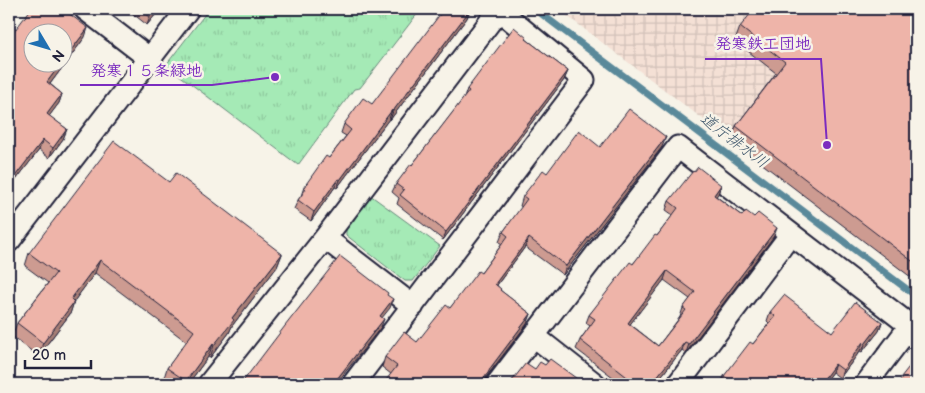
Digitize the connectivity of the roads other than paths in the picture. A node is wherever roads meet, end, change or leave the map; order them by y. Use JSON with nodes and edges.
{"nodes":[{"id":1,"x":85,"y":9,"type":"edge"},
{"id":2,"x":188,"y":9,"type":"edge"},
{"id":3,"x":150,"y":59,"type":"junction"},
{"id":4,"x":791,"y":234,"type":"junction"},
{"id":5,"x":325,"y":238,"type":"junction"},
{"id":6,"x":9,"y":241,"type":"edge"},
{"id":7,"x":413,"y":306,"type":"junction"},
{"id":8,"x":913,"y":328,"type":"edge"},
{"id":9,"x":534,"y":336,"type":"junction"},
{"id":10,"x":209,"y":384,"type":"edge"},
{"id":11,"x":353,"y":384,"type":"edge"},
{"id":12,"x":496,"y":384,"type":"edge"},
{"id":13,"x":596,"y":384,"type":"edge"},
{"id":14,"x":678,"y":384,"type":"edge"},
{"id":15,"x":866,"y":384,"type":"edge"}],
"edges":[{"from":1,"to":3,"type":"street"},
{"from":2,"to":3,"type":"street"},
{"from":3,"to":6,"type":"street"},
{"from":4,"to":8,"type":"street"},
{"from":4,"to":9,"type":"street"},
{"from":4,"to":14,"type":"street"},
{"from":5,"to":7,"type":"street"},
{"from":5,"to":7,"type":"street"},
{"from":5,"to":10,"type":"street"},
{"from":7,"to":11,"type":"street"},
{"from":8,"to":15,"type":"street"},
{"from":9,"to":12,"type":"street"},
{"from":9,"to":13,"type":"street"}]}
